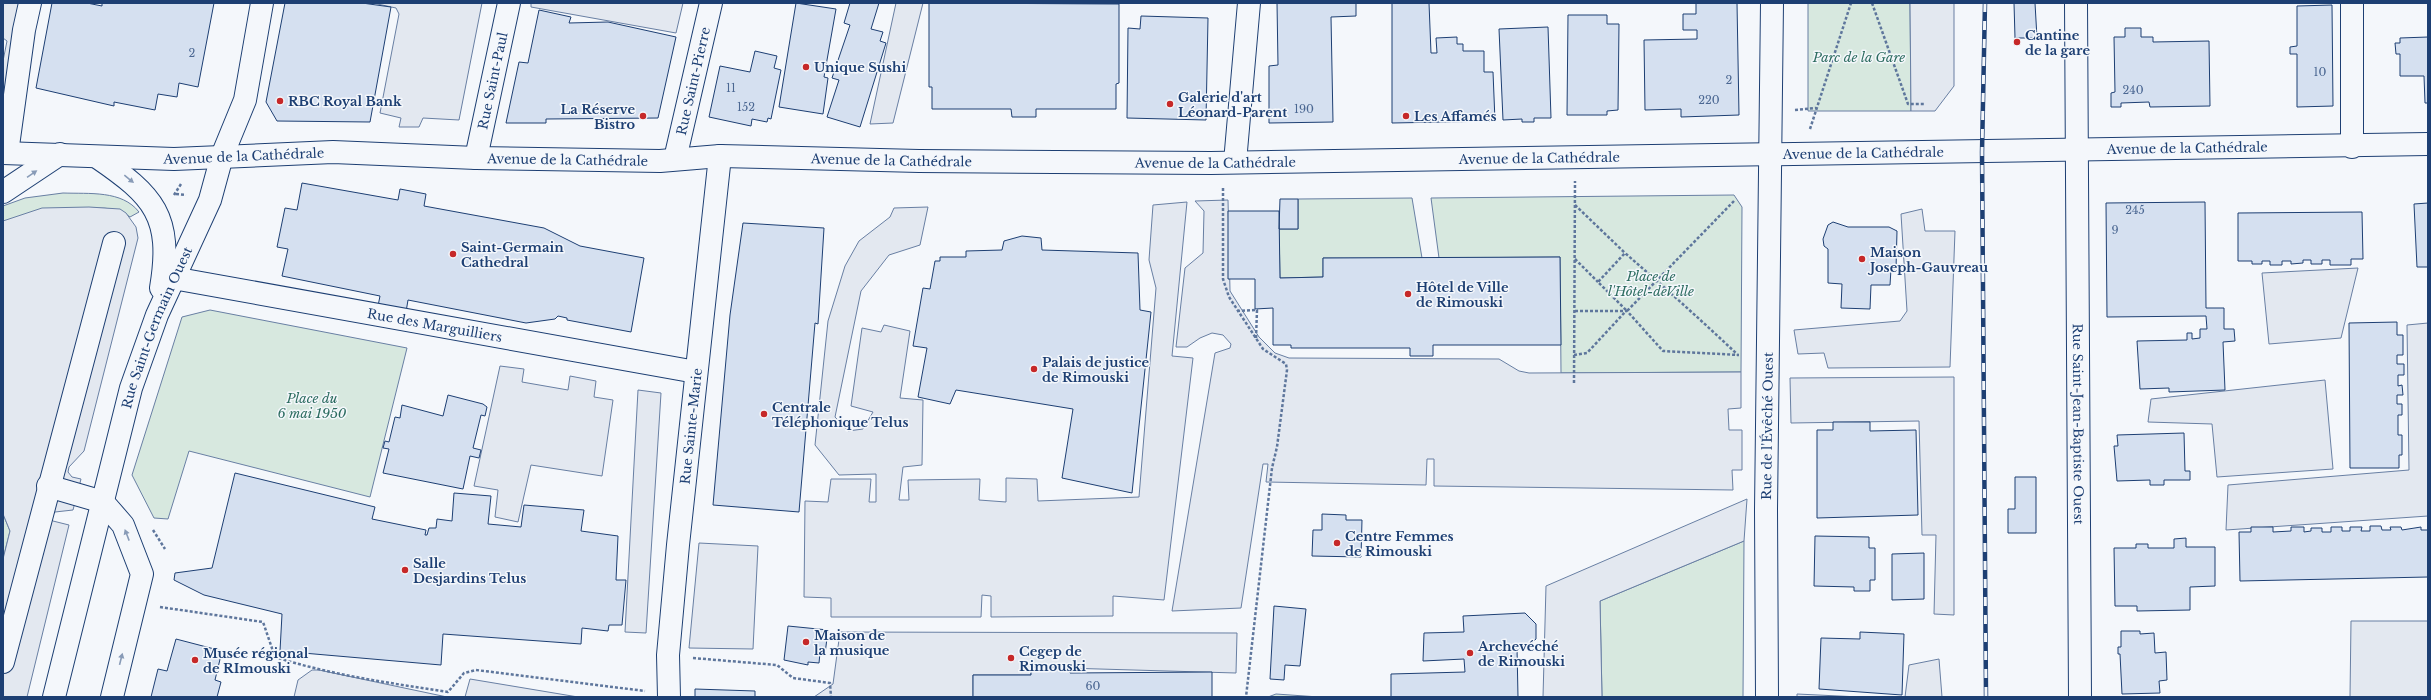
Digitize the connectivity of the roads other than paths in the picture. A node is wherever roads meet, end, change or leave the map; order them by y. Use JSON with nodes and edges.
{"nodes":[{"id":1,"x":30,"y":3,"type":"edge"},
{"id":2,"x":262,"y":3,"type":"edge"},
{"id":3,"x":509,"y":3,"type":"edge"},
{"id":4,"x":711,"y":3,"type":"edge"},
{"id":5,"x":1249,"y":3,"type":"edge"},
{"id":6,"x":1772,"y":3,"type":"edge"},
{"id":7,"x":2076,"y":3,"type":"edge"},
{"id":8,"x":2352,"y":3,"type":"edge"},
{"id":9,"x":2428,"y":144,"type":"edge"},
{"id":10,"x":2352,"y":147,"type":"junction"},
{"id":11,"x":2078,"y":151,"type":"junction"},
{"id":12,"x":5,"y":153,"type":"edge"},
{"id":13,"x":60,"y":154,"type":"junction"},
{"id":14,"x":1769,"y":155,"type":"junction"},
{"id":15,"x":222,"y":156,"type":"junction"},
{"id":16,"x":720,"y":156,"type":"junction"},
{"id":17,"x":97,"y":157,"type":"junction"},
{"id":18,"x":476,"y":158,"type":"junction"},
{"id":19,"x":675,"y":159,"type":"junction"},
{"id":20,"x":1230,"y":163,"type":"junction"},
{"id":21,"x":3,"y":192,"type":"edge"},
{"id":22,"x":114,"y":243,"type":"dead end"},
{"id":23,"x":173,"y":278,"type":"junction"},
{"id":24,"x":157,"y":315,"type":"junction"},
{"id":25,"x":696,"y":372,"type":"junction"},
{"id":26,"x":48,"y":486,"type":"junction"},
{"id":27,"x":104,"y":502,"type":"junction"},
{"id":28,"x":3,"y":662,"type":"edge"},
{"id":29,"x":669,"y":696,"type":"edge"},
{"id":30,"x":54,"y":697,"type":"edge"},
{"id":31,"x":112,"y":697,"type":"edge"},
{"id":32,"x":1767,"y":697,"type":"edge"},
{"id":33,"x":2080,"y":697,"type":"edge"}],
"edges":[{"from":1,"to":12,"type":"street"},
{"from":2,"to":15,"type":"street","name":"Rue Saint-Germain Ouest"},
{"from":3,"to":18,"type":"street","name":"Rue Saint-Paul"},
{"from":4,"to":19,"type":"street","name":"Rue Saint-Pierre"},
{"from":5,"to":20,"type":"street"},
{"from":6,"to":14,"type":"street","name":"Rue de l'Évêché Ouest"},
{"from":7,"to":11,"type":"street","name":"Rue Saint-Jean-Baptiste Ouest"},
{"from":8,"to":10,"type":"street"},
{"from":9,"to":10,"type":"street","name":"Avenue de la Cathédrale"},
{"from":10,"to":11,"type":"street","name":"Avenue de la Cathédrale"},
{"from":11,"to":14,"type":"street","name":"Avenue de la Cathédrale"},
{"from":11,"to":33,"type":"street","name":"Rue Saint-Jean-Baptiste Ouest"},
{"from":12,"to":13,"type":"street","name":"Avenue de la Cathédrale"},
{"from":13,"to":17,"type":"street","name":"Avenue de la Cathédrale"},
{"from":21,"to":13,"type":"street","one_way":true},
{"from":14,"to":20,"type":"street","name":"Avenue de la Cathédrale"},
{"from":14,"to":32,"type":"street","name":"Rue de l'Évêché Ouest"},
{"from":15,"to":17,"type":"street","name":"Avenue de la Cathédrale"},
{"from":15,"to":18,"type":"street","name":"Avenue de la Cathédrale"},
{"from":15,"to":23,"type":"street","name":"Rue Saint-Germain Ouest"},
{"from":16,"to":19,"type":"street","name":"Avenue de la Cathédrale"},
{"from":16,"to":20,"type":"street","name":"Avenue de la Cathédrale"},
{"from":16,"to":25,"type":"street","name":"Rue Sainte-Marie"},
{"from":17,"to":24,"type":"street","one_way":true},
{"from":18,"to":19,"type":"street","name":"Avenue de la Cathédrale"},
{"from":22,"to":26,"type":"street"},
{"from":23,"to":24,"type":"street","name":"Rue Saint-Germain Ouest"},
{"from":23,"to":25,"type":"street","name":"Rue des Marguilliers"},
{"from":24,"to":27,"type":"street","name":"Rue Saint-Germain Ouest"},
{"from":25,"to":29,"type":"street","name":"Rue Sainte-Marie"},
{"from":26,"to":27,"type":"street"},
{"from":26,"to":28,"type":"street"},
{"from":27,"to":30,"type":"street","name":"Rue Saint-Germain Ouest"},
{"from":31,"to":27,"type":"street","one_way":true}]}
